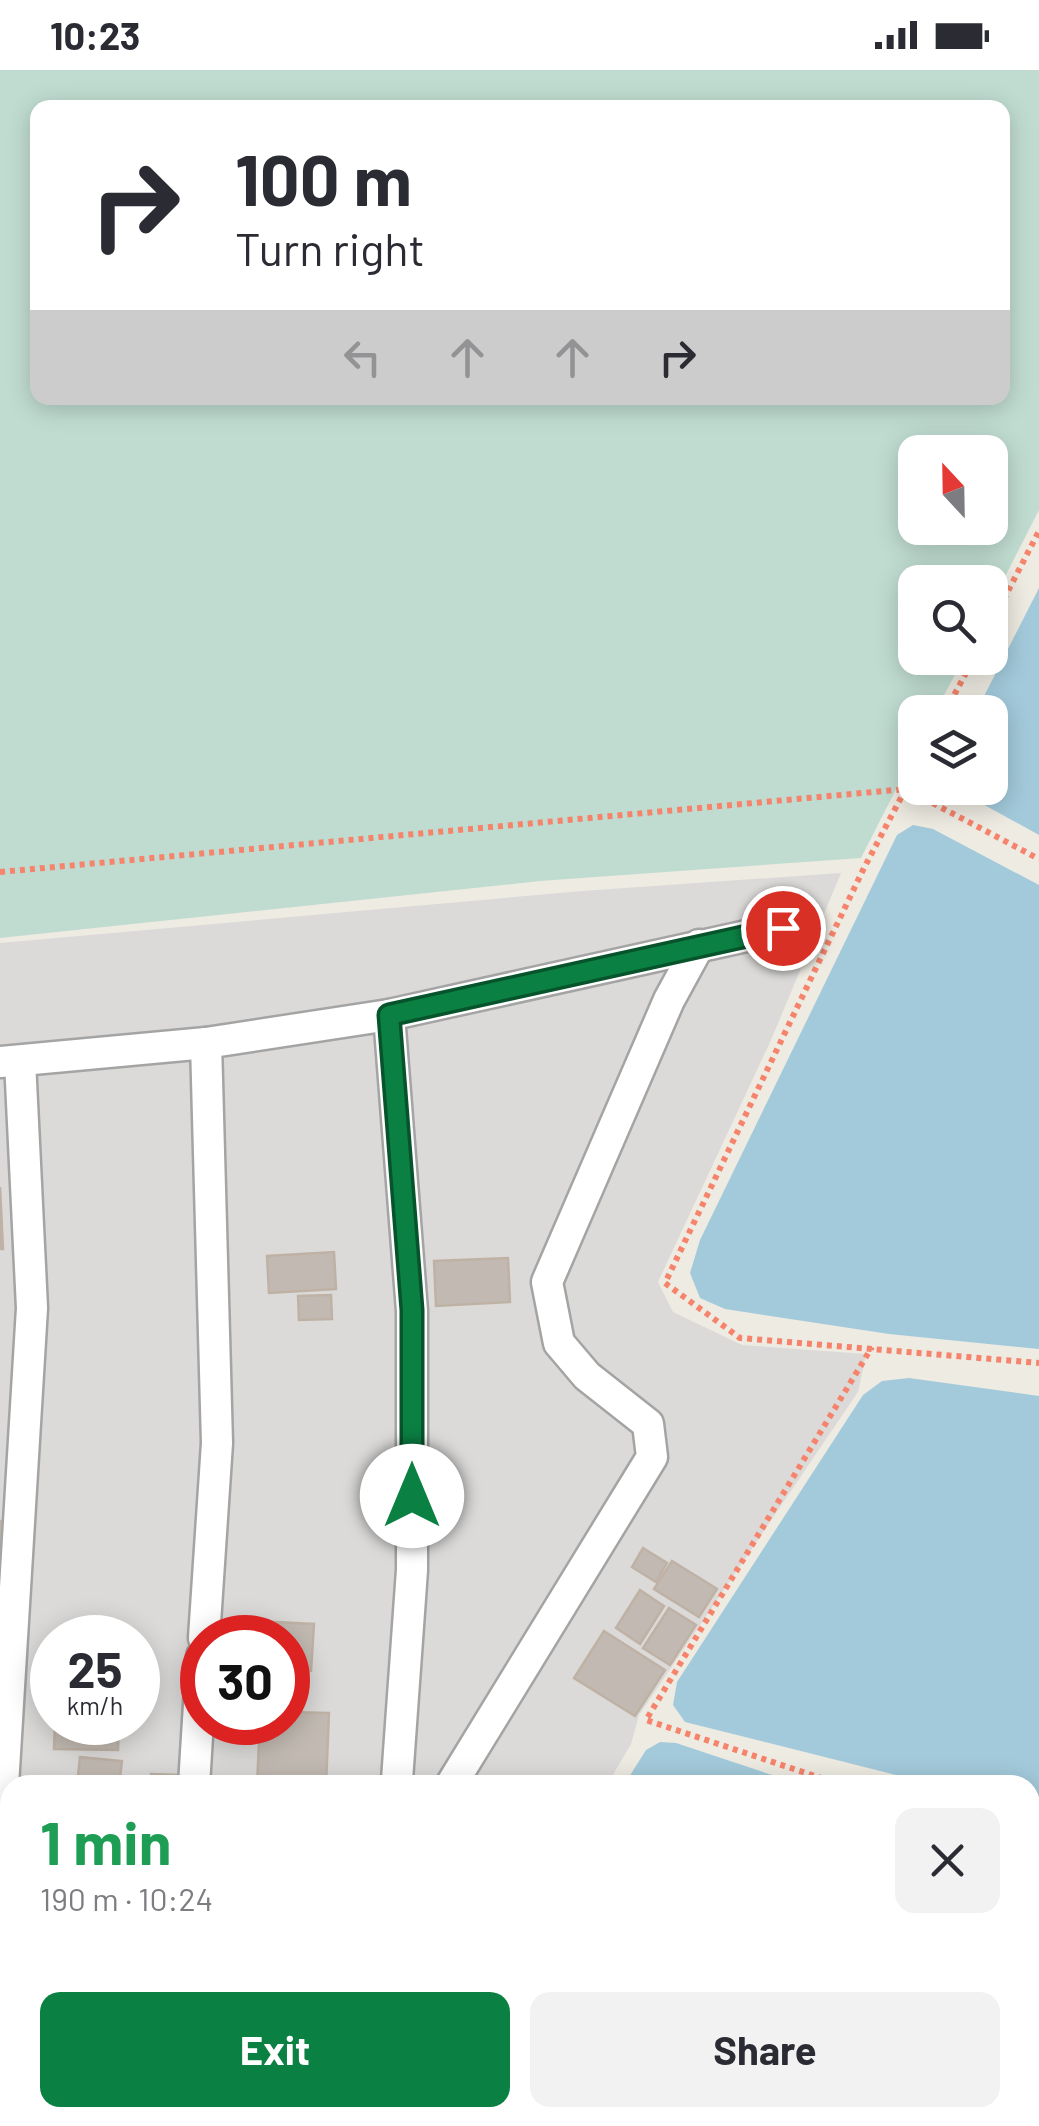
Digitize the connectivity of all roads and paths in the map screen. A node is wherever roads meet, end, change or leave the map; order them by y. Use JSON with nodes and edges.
{"nodes":[{"id":1,"x":1039,"y":531,"type":"edge"},
{"id":2,"x":1008,"y":591,"type":"edge"},
{"id":3,"x":898,"y":790,"type":"edge"},
{"id":4,"x":898,"y":804,"type":"edge"},
{"id":5,"x":936,"y":805,"type":"edge"},
{"id":6,"x":1039,"y":859,"type":"edge"},
{"id":7,"x":0,"y":872,"type":"edge"},
{"id":8,"x":783,"y":928,"type":"dead end"},
{"id":9,"x":698,"y":945,"type":"junction"},
{"id":10,"x":389,"y":1015,"type":"junction"},
{"id":11,"x":206,"y":1043,"type":"junction"},
{"id":12,"x":10,"y":1061,"type":"edge"},
{"id":13,"x":872,"y":1348,"type":"junction"},
{"id":14,"x":1039,"y":1363,"type":"edge"},
{"id":15,"x":205,"y":1615,"type":"edge"},
{"id":16,"x":196,"y":1745,"type":"edge"},
{"id":17,"x":4,"y":1775,"type":"edge"},
{"id":18,"x":195,"y":1775,"type":"edge"},
{"id":19,"x":397,"y":1775,"type":"edge"},
{"id":20,"x":457,"y":1775,"type":"edge"},
{"id":21,"x":812,"y":1775,"type":"edge"}],
"edges":[{"from":1,"to":2,"type":"path"},
{"from":3,"to":7,"type":"path"},
{"from":4,"to":13,"type":"path"},
{"from":5,"to":6,"type":"path"},
{"from":8,"to":9,"type":"street"},
{"from":9,"to":10,"type":"street"},
{"from":9,"to":20,"type":"street"},
{"from":10,"to":11,"type":"street"},
{"from":10,"to":19,"type":"street"},
{"from":11,"to":12,"type":"street"},
{"from":11,"to":15,"type":"street"},
{"from":12,"to":17,"type":"street"},
{"from":13,"to":14,"type":"path"},
{"from":13,"to":21,"type":"path"},
{"from":16,"to":18,"type":"street"}]}
